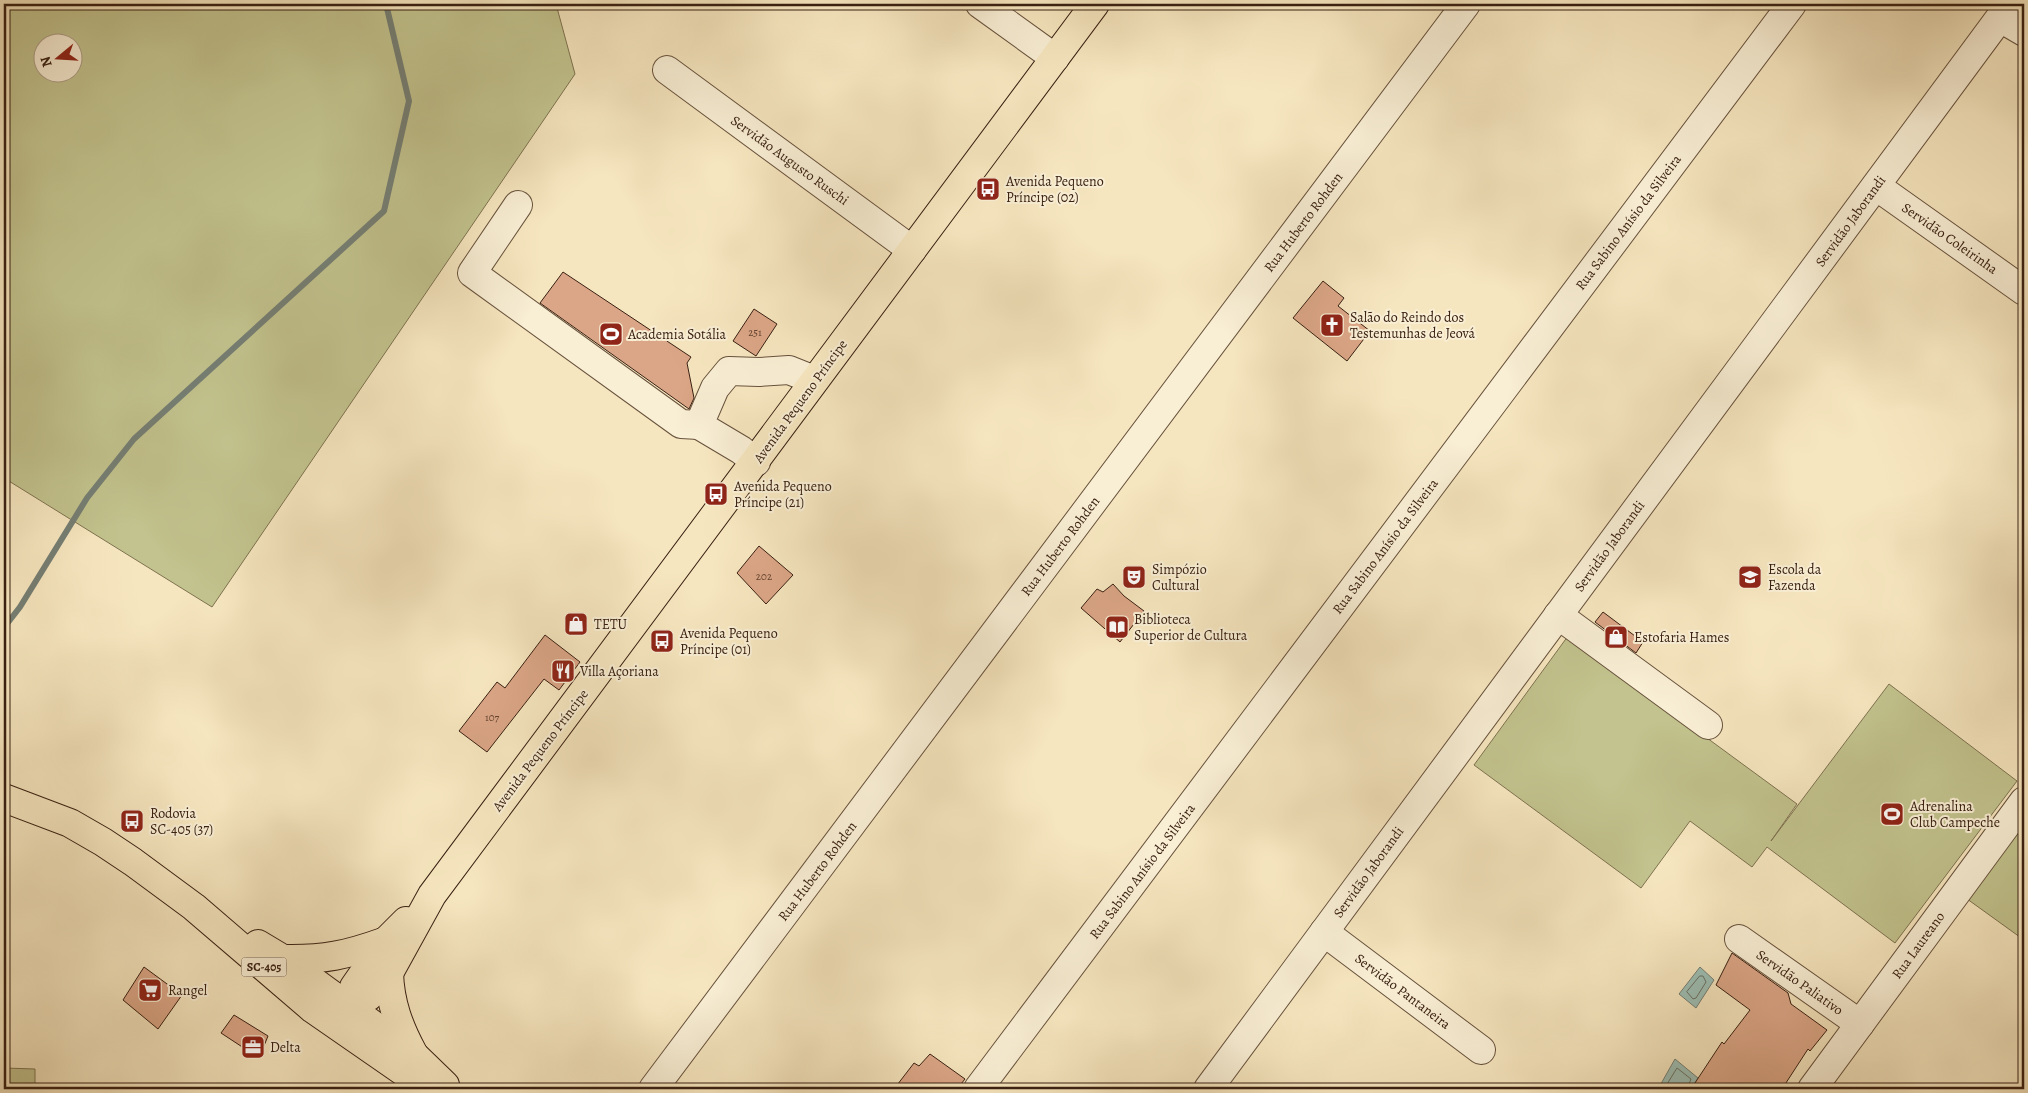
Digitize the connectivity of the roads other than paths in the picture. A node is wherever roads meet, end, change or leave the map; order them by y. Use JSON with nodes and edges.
{"nodes":[{"id":1,"x":980,"y":4,"type":"edge"},
{"id":2,"x":1095,"y":4,"type":"edge"},
{"id":3,"x":1466,"y":4,"type":"edge"},
{"id":4,"x":1792,"y":4,"type":"edge"},
{"id":5,"x":2005,"y":11,"type":"edge"},
{"id":6,"x":2024,"y":32,"type":"edge"},
{"id":7,"x":1055,"y":58,"type":"junction"},
{"id":8,"x":667,"y":70,"type":"dead end"},
{"id":9,"x":1876,"y":186,"type":"junction"},
{"id":10,"x":518,"y":205,"type":"dead end"},
{"id":11,"x":912,"y":250,"type":"junction"},
{"id":12,"x":2024,"y":291,"type":"edge"},
{"id":13,"x":814,"y":380,"type":"junction"},
{"id":14,"x":699,"y":424,"type":"junction"},
{"id":15,"x":756,"y":462,"type":"junction"},
{"id":16,"x":1558,"y":615,"type":"junction"},
{"id":17,"x":1708,"y":725,"type":"dead end"},
{"id":18,"x":4,"y":798,"type":"edge"},
{"id":19,"x":2024,"y":801,"type":"edge"},
{"id":20,"x":432,"y":895,"type":"junction"},
{"id":21,"x":194,"y":907,"type":"junction"},
{"id":22,"x":1324,"y":932,"type":"junction"},
{"id":23,"x":1739,"y":939,"type":"dead end"},
{"id":24,"x":386,"y":940,"type":"junction"},
{"id":25,"x":283,"y":958,"type":"junction"},
{"id":26,"x":389,"y":974,"type":"junction"},
{"id":27,"x":342,"y":1017,"type":"junction"},
{"id":28,"x":1860,"y":1024,"type":"junction"},
{"id":29,"x":1481,"y":1050,"type":"dead end"},
{"id":30,"x":413,"y":1054,"type":"junction"},
{"id":31,"x":432,"y":1089,"type":"edge"},
{"id":32,"x":450,"y":1089,"type":"edge"},
{"id":33,"x":653,"y":1089,"type":"edge"},
{"id":34,"x":978,"y":1089,"type":"edge"},
{"id":35,"x":1208,"y":1089,"type":"edge"},
{"id":36,"x":1812,"y":1089,"type":"edge"}],
"edges":[{"from":1,"to":7,"type":"street"},
{"from":2,"to":7,"type":"main road","name":"Avenida Pequeno Príncipe"},
{"from":3,"to":33,"type":"street","name":"Rua Huberto Rohden"},
{"from":4,"to":34,"type":"street","name":"Rua Sabino Anísio da Silveira"},
{"from":5,"to":6,"type":"street"},
{"from":5,"to":9,"type":"street","name":"Servidão Jaborandi"},
{"from":7,"to":11,"type":"main road","name":"Avenida Pequeno Príncipe"},
{"from":8,"to":11,"type":"street","name":"Servidão Augusto Ruschi"},
{"from":9,"to":12,"type":"street","name":"Servidão Coleirinha"},
{"from":9,"to":16,"type":"street","name":"Servidão Jaborandi"},
{"from":10,"to":14,"type":"street"},
{"from":11,"to":13,"type":"main road","name":"Avenida Pequeno Príncipe"},
{"from":13,"to":14,"type":"street"},
{"from":13,"to":15,"type":"main road","name":"Avenida Pequeno Príncipe"},
{"from":14,"to":15,"type":"street"},
{"from":15,"to":20,"type":"main road","name":"Avenida Pequeno Príncipe"},
{"from":16,"to":17,"type":"street"},
{"from":16,"to":22,"type":"street","name":"Servidão Jaborandi"},
{"from":18,"to":21,"type":"main road","number":"SC-405"},
{"from":19,"to":28,"type":"street","name":"Rua Laureano"},
{"from":20,"to":24,"type":"main road","name":"Avenida Pequeno Príncipe"},
{"from":20,"to":26,"type":"main road","name":"Avenida Pequeno Príncipe"},
{"from":21,"to":25,"type":"main road","number":"SC-405"},
{"from":21,"to":27,"type":"main road","number":"SC-405"},
{"from":22,"to":29,"type":"street","name":"Servidão Pantaneira"},
{"from":22,"to":35,"type":"street","name":"Servidão Jaborandi"},
{"from":23,"to":28,"type":"street","name":"Servidão Paliativo"},
{"from":24,"to":25,"type":"main road"},
{"from":24,"to":27,"type":"main road","name":"Avenida Pequeno Príncipe"},
{"from":25,"to":27,"type":"main road","number":"SC-405"},
{"from":26,"to":27,"type":"main road","name":"Avenida Pequeno Príncipe"},
{"from":26,"to":30,"type":"main road"},
{"from":27,"to":30,"type":"main road","number":"SC-405"},
{"from":27,"to":31,"type":"main road","number":"SC-405"},
{"from":28,"to":36,"type":"street","name":"Rua Laureano"},
{"from":30,"to":32,"type":"main road","number":"SC-405"}]}
